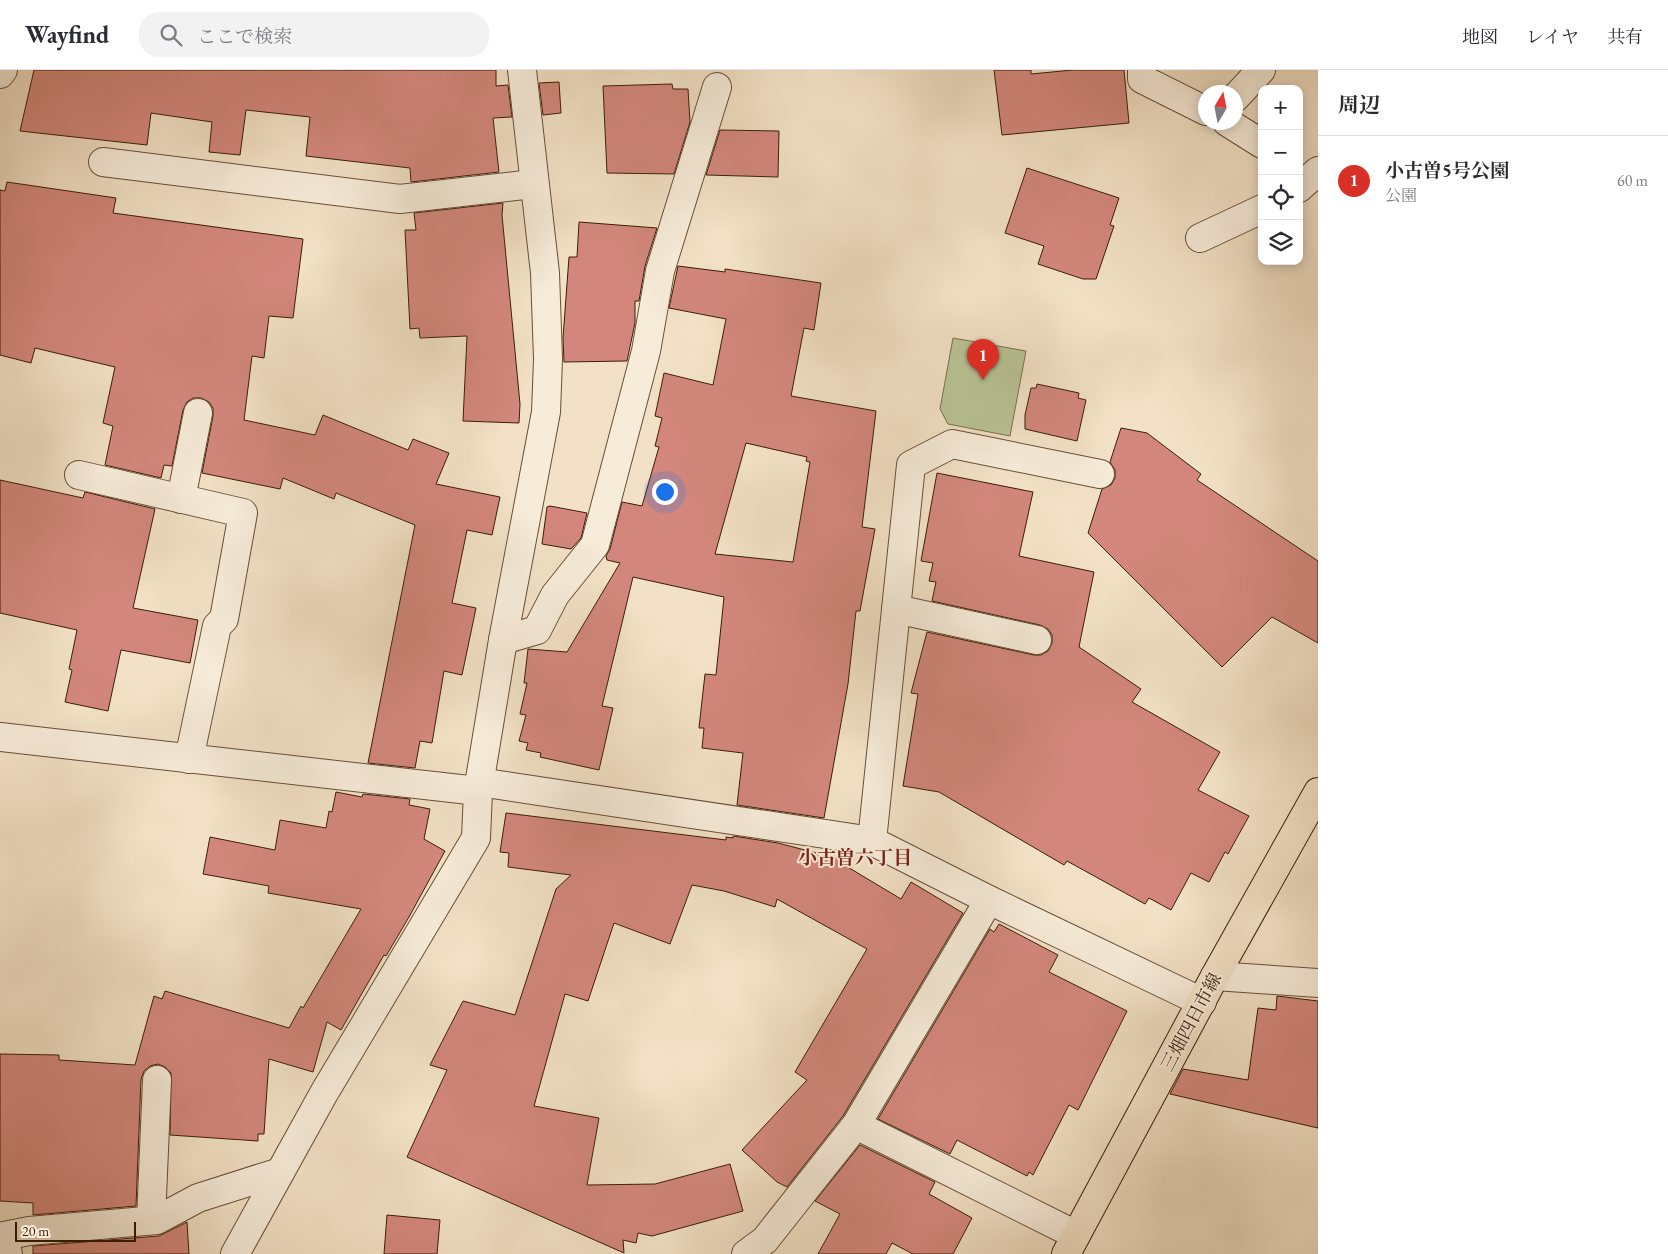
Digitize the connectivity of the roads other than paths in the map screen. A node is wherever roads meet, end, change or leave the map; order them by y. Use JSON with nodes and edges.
{"nodes":[{"id":1,"x":3,"y":70,"type":"edge"},
{"id":2,"x":522,"y":70,"type":"edge"},
{"id":3,"x":1142,"y":70,"type":"edge"},
{"id":4,"x":1262,"y":70,"type":"edge"},
{"id":5,"x":0,"y":74,"type":"edge"},
{"id":6,"x":717,"y":88,"type":"dead end"},
{"id":7,"x":1243,"y":90,"type":"edge"},
{"id":8,"x":1198,"y":106,"type":"edge"},
{"id":9,"x":1240,"y":130,"type":"edge"},
{"id":10,"x":1258,"y":141,"type":"edge"},
{"id":11,"x":103,"y":162,"type":"dead end"},
{"id":12,"x":533,"y":184,"type":"junction"},
{"id":13,"x":1258,"y":211,"type":"edge"},
{"id":14,"x":1200,"y":238,"type":"dead end"},
{"id":15,"x":198,"y":413,"type":"dead end"},
{"id":16,"x":1100,"y":474,"type":"dead end"},
{"id":17,"x":79,"y":475,"type":"dead end"},
{"id":18,"x":181,"y":499,"type":"junction"},
{"id":19,"x":896,"y":609,"type":"junction"},
{"id":20,"x":503,"y":640,"type":"junction"},
{"id":21,"x":1037,"y":640,"type":"dead end"},
{"id":22,"x":0,"y":736,"type":"edge"},
{"id":23,"x":189,"y":759,"type":"junction"},
{"id":24,"x":479,"y":787,"type":"junction"},
{"id":25,"x":1318,"y":792,"type":"edge"},
{"id":26,"x":872,"y":841,"type":"junction"},
{"id":27,"x":989,"y":900,"type":"junction"},
{"id":28,"x":1215,"y":976,"type":"junction"},
{"id":29,"x":1318,"y":983,"type":"edge"},
{"id":30,"x":1202,"y":1002,"type":"junction"},
{"id":31,"x":157,"y":1080,"type":"dead end"},
{"id":32,"x":856,"y":1125,"type":"junction"},
{"id":33,"x":280,"y":1172,"type":"junction"},
{"id":34,"x":151,"y":1220,"type":"junction"},
{"id":35,"x":1071,"y":1244,"type":"edge"},
{"id":36,"x":6,"y":1245,"type":"edge"},
{"id":37,"x":234,"y":1254,"type":"edge"},
{"id":38,"x":746,"y":1254,"type":"edge"}],
"edges":[{"from":1,"to":5,"type":"street"},
{"from":2,"to":12,"type":"street"},
{"from":3,"to":8,"type":"street"},
{"from":4,"to":7,"type":"street"},
{"from":6,"to":20,"type":"street"},
{"from":9,"to":10,"type":"street"},
{"from":11,"to":12,"type":"street"},
{"from":12,"to":20,"type":"street"},
{"from":13,"to":14,"type":"street"},
{"from":15,"to":18,"type":"street"},
{"from":16,"to":19,"type":"street"},
{"from":17,"to":18,"type":"street"},
{"from":18,"to":23,"type":"street"},
{"from":19,"to":21,"type":"street"},
{"from":19,"to":26,"type":"street"},
{"from":20,"to":24,"type":"street"},
{"from":22,"to":23,"type":"street"},
{"from":23,"to":24,"type":"street"},
{"from":24,"to":26,"type":"street"},
{"from":24,"to":33,"type":"street"},
{"from":25,"to":28,"type":"main road","name":"三畑四日市線"},
{"from":26,"to":27,"type":"street"},
{"from":27,"to":30,"type":"street"},
{"from":27,"to":32,"type":"street"},
{"from":28,"to":29,"type":"street"},
{"from":28,"to":30,"type":"main road","name":"三畑四日市線"},
{"from":30,"to":35,"type":"main road","name":"三畑四日市線"},
{"from":31,"to":34,"type":"street"},
{"from":32,"to":35,"type":"street"},
{"from":32,"to":38,"type":"street"},
{"from":33,"to":34,"type":"street"},
{"from":33,"to":37,"type":"street"},
{"from":34,"to":36,"type":"street"}]}
